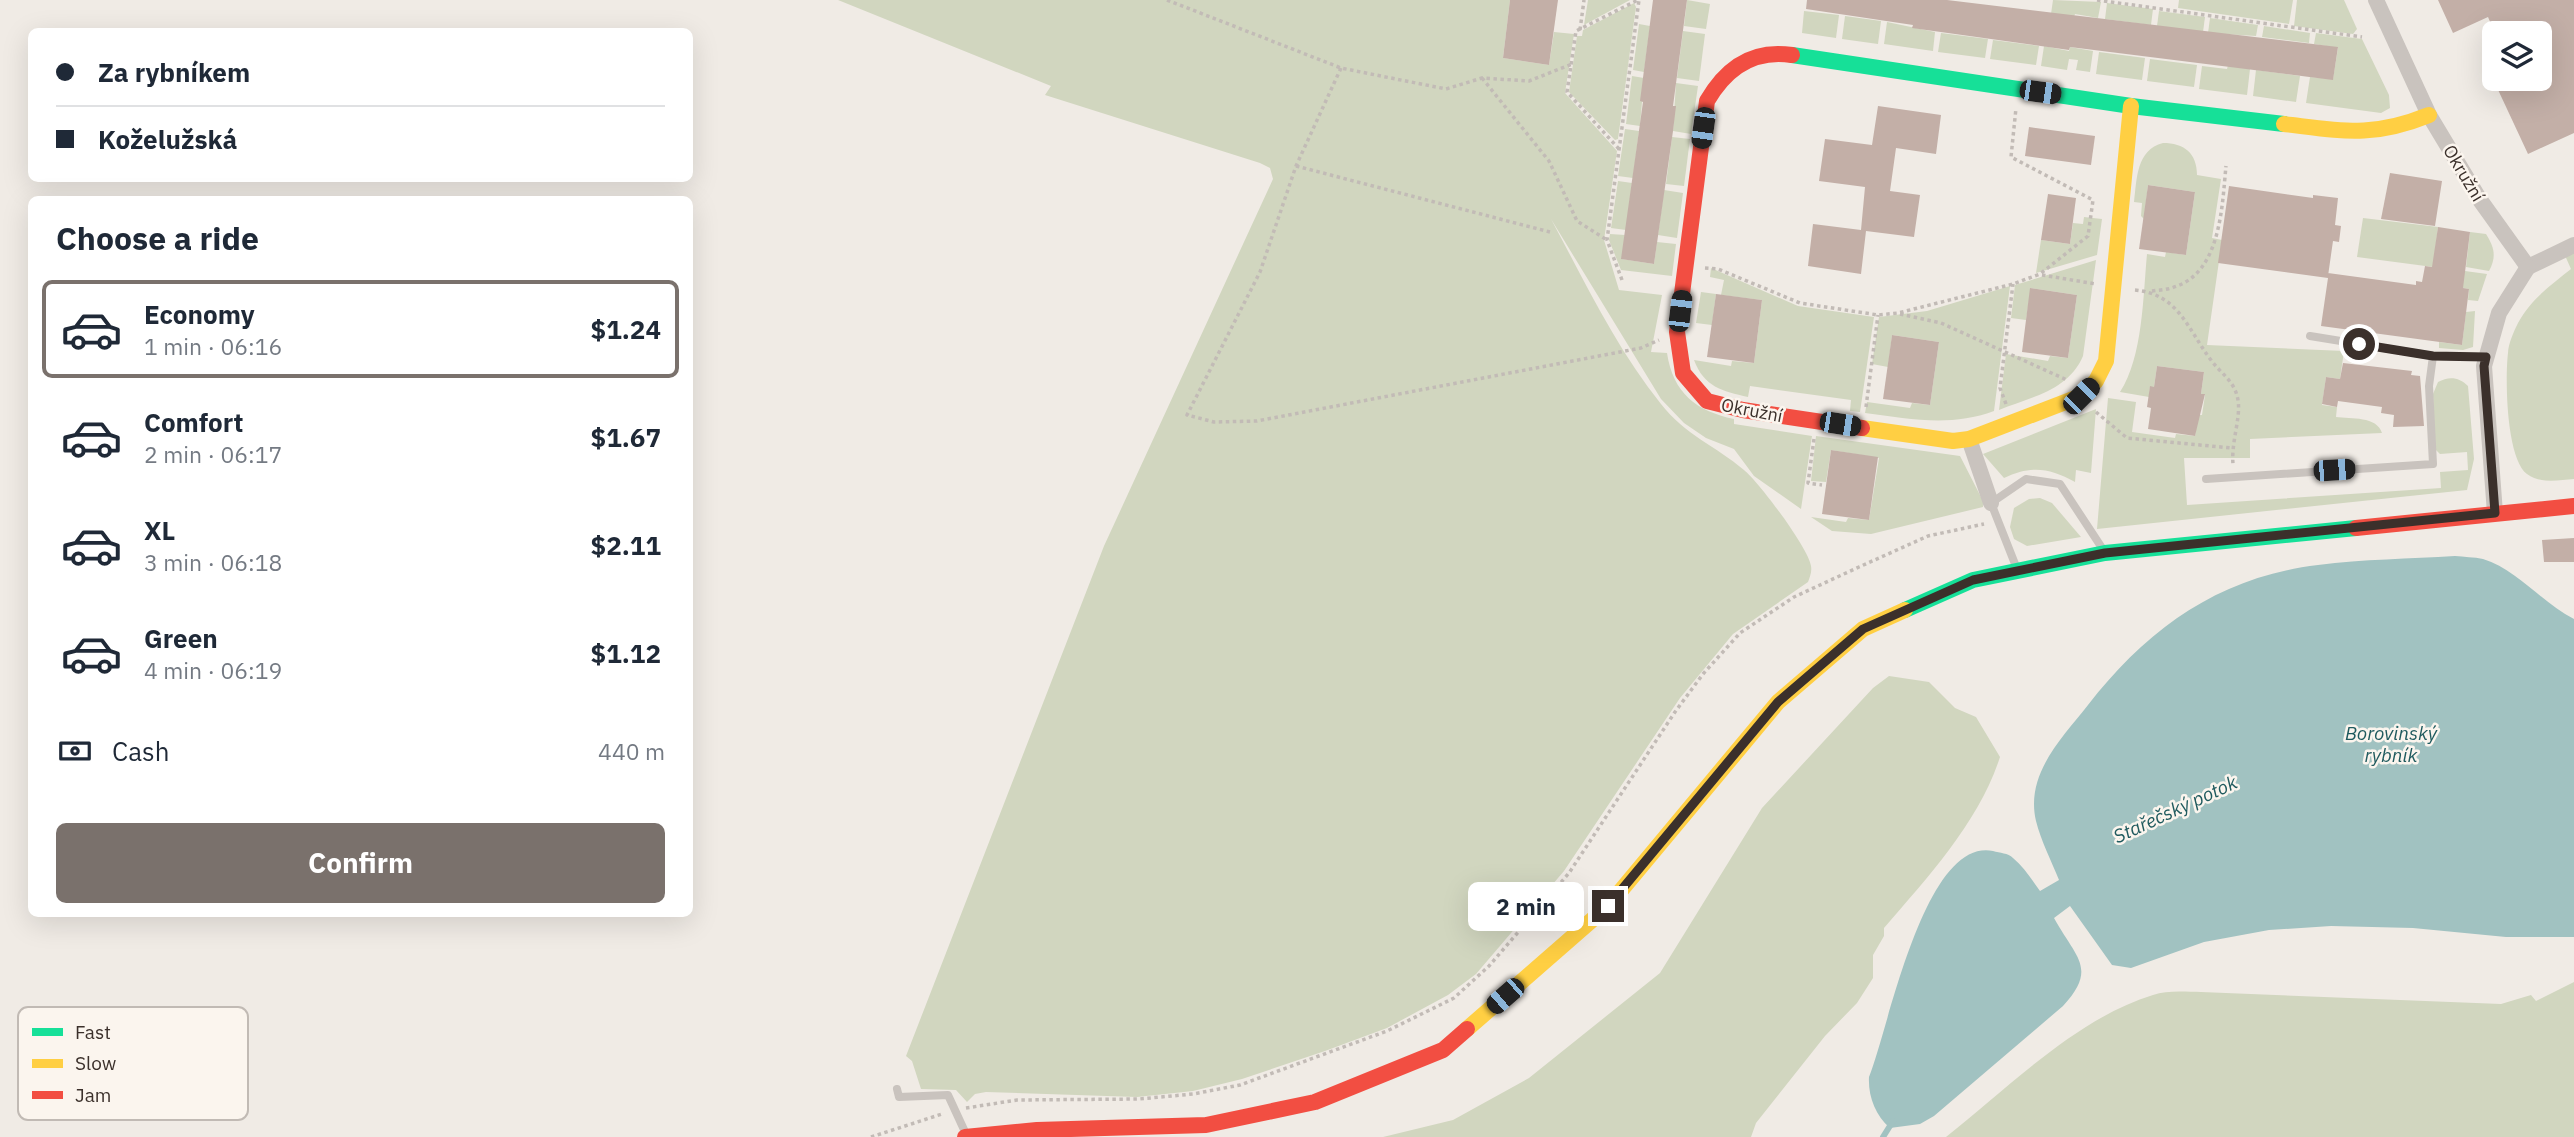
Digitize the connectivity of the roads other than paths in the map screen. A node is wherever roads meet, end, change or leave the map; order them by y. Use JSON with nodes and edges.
{"nodes":[{"id":1,"x":2376,"y":0,"type":"edge"},
{"id":2,"x":2131,"y":106,"type":"junction"},
{"id":3,"x":2429,"y":115,"type":"junction"},
{"id":4,"x":2574,"y":245,"type":"edge"},
{"id":5,"x":2528,"y":267,"type":"junction"},
{"id":6,"x":2310,"y":336,"type":"dead end"},
{"id":7,"x":2433,"y":356,"type":"junction"},
{"id":8,"x":2486,"y":357,"type":"junction"},
{"id":9,"x":1969,"y":439,"type":"junction"},
{"id":10,"x":2206,"y":479,"type":"dead end"},
{"id":11,"x":1991,"y":503,"type":"junction"},
{"id":12,"x":2574,"y":506,"type":"edge"},
{"id":13,"x":2495,"y":513,"type":"junction"},
{"id":14,"x":2105,"y":553,"type":"junction"},
{"id":15,"x":2017,"y":569,"type":"junction"},
{"id":16,"x":897,"y":1089,"type":"dead end"},
{"id":17,"x":966,"y":1137,"type":"edge"}],
"edges":[{"from":1,"to":3,"type":"street"},
{"from":2,"to":3,"type":"main road","name":"Okružní"},
{"from":2,"to":9,"type":"main road","name":"Okružní"},
{"from":2,"to":9,"type":"main road","name":"Okružní"},
{"from":3,"to":5,"type":"street","name":"Okružní"},
{"from":4,"to":5,"type":"street"},
{"from":5,"to":8,"type":"street"},
{"from":6,"to":7,"type":"lane"},
{"from":7,"to":8,"type":"lane"},
{"from":7,"to":10,"type":"lane"},
{"from":8,"to":13,"type":"street"},
{"from":9,"to":11,"type":"street"},
{"from":11,"to":14,"type":"lane"},
{"from":11,"to":15,"type":"lane"},
{"from":12,"to":13,"type":"main road"},
{"from":13,"to":14,"type":"main road"},
{"from":14,"to":15,"type":"main road"},
{"from":15,"to":17,"type":"main road"},
{"from":16,"to":17,"type":"lane"}]}
